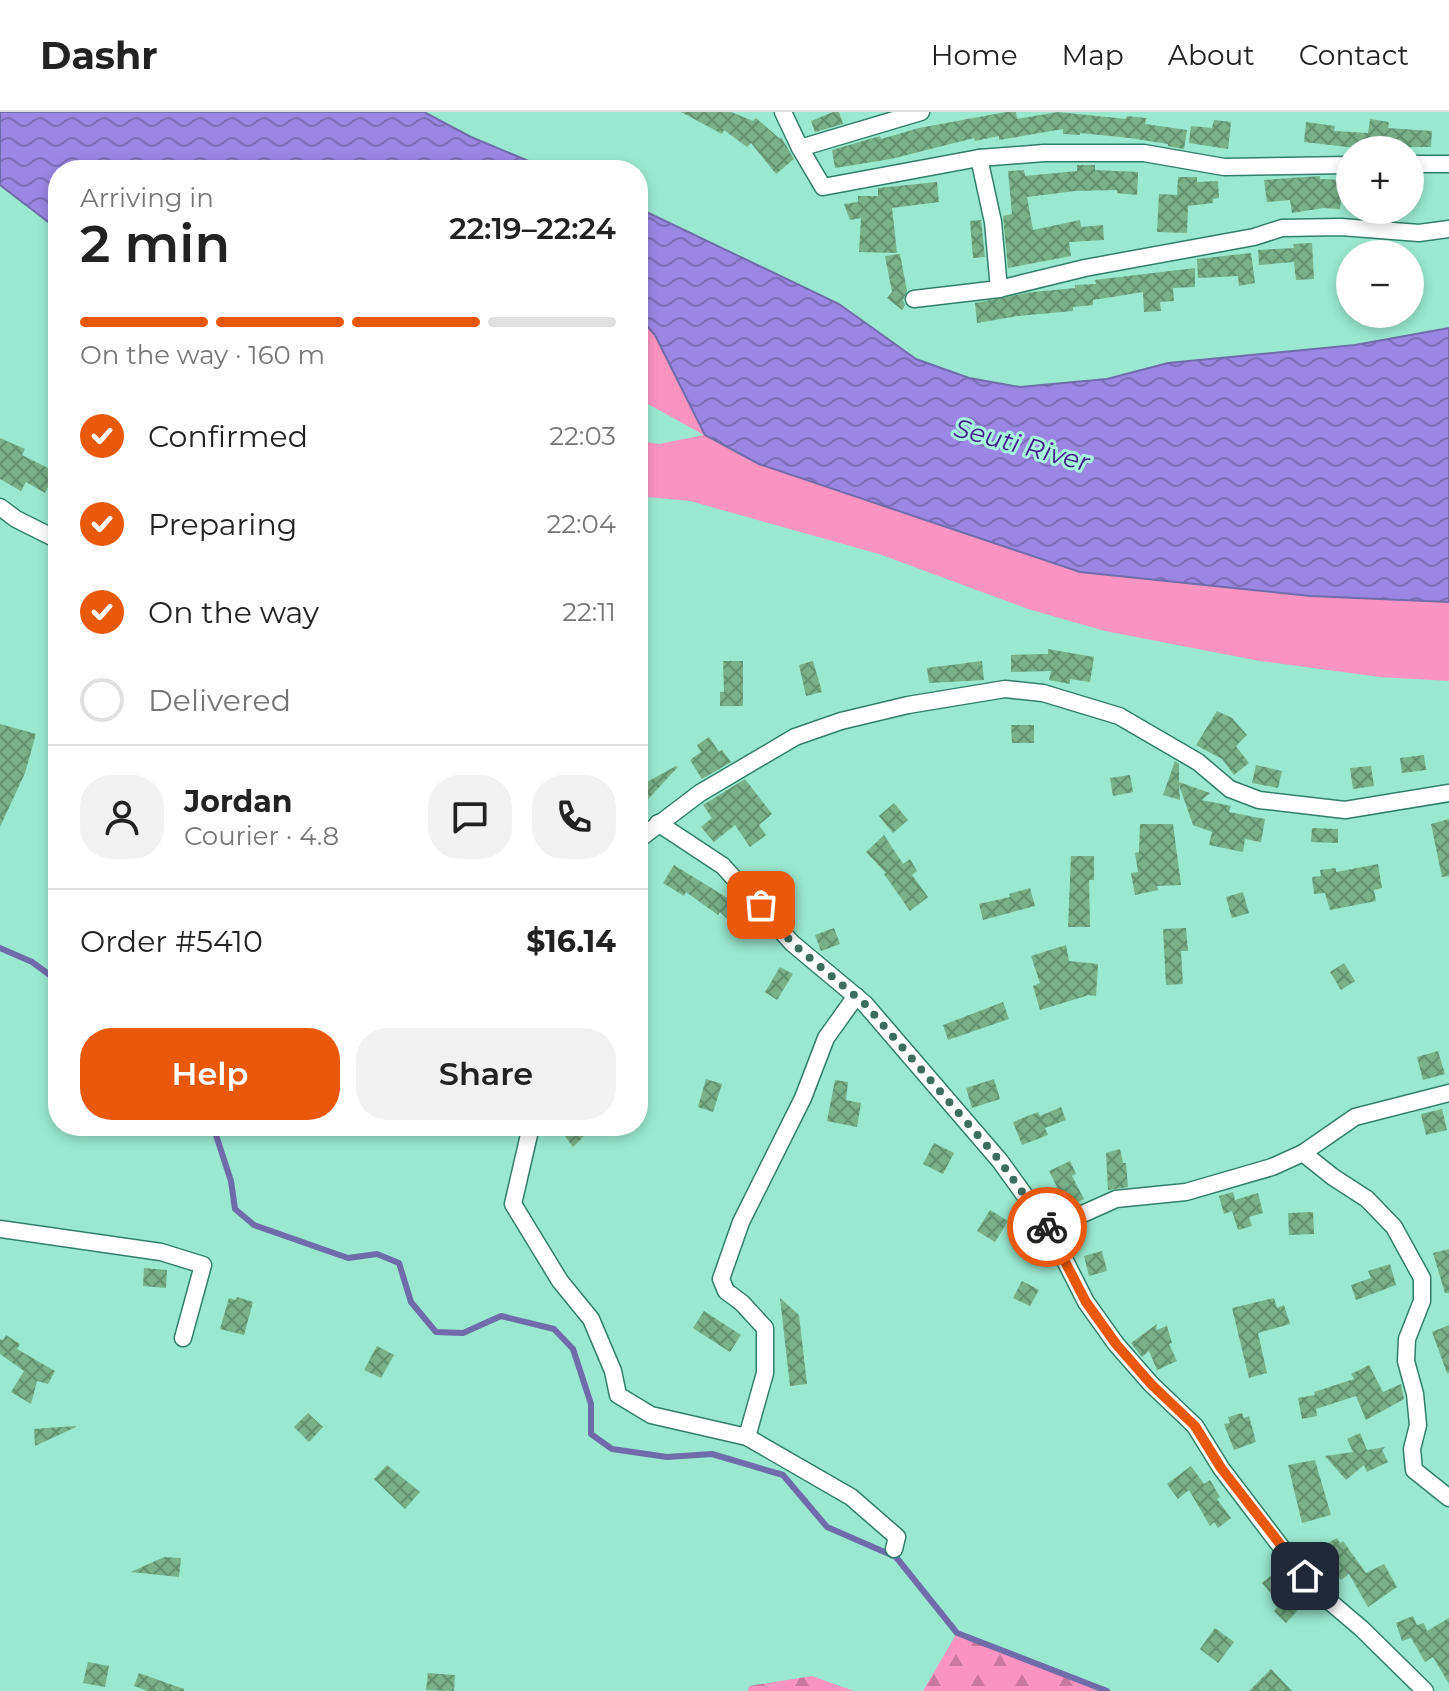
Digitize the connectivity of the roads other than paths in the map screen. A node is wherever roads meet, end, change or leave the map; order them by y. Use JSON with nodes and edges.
{"nodes":[{"id":1,"x":783,"y":112,"type":"edge"},
{"id":2,"x":921,"y":112,"type":"edge"},
{"id":3,"x":800,"y":148,"type":"junction"},
{"id":4,"x":979,"y":158,"type":"junction"},
{"id":5,"x":1424,"y":164,"type":"edge"},
{"id":6,"x":1449,"y":164,"type":"edge"},
{"id":7,"x":1336,"y":165,"type":"edge"},
{"id":8,"x":1449,"y":229,"type":"edge"},
{"id":9,"x":999,"y":289,"type":"junction"},
{"id":10,"x":914,"y":299,"type":"dead end"},
{"id":11,"x":0,"y":507,"type":"edge"},
{"id":12,"x":48,"y":535,"type":"edge"},
{"id":13,"x":1449,"y":793,"type":"edge"},
{"id":14,"x":658,"y":823,"type":"junction"},
{"id":15,"x":648,"y":832,"type":"edge"},
{"id":16,"x":856,"y":996,"type":"junction"},
{"id":17,"x":1449,"y":1093,"type":"edge"},
{"id":18,"x":529,"y":1136,"type":"edge"},
{"id":19,"x":1303,"y":1153,"type":"junction"},
{"id":20,"x":0,"y":1229,"type":"edge"},
{"id":21,"x":1049,"y":1229,"type":"junction"},
{"id":22,"x":183,"y":1338,"type":"dead end"},
{"id":23,"x":747,"y":1437,"type":"junction"},
{"id":24,"x":1449,"y":1498,"type":"edge"},
{"id":25,"x":894,"y":1549,"type":"dead end"},
{"id":26,"x":1425,"y":1691,"type":"edge"}],
"edges":[{"from":1,"to":3,"type":"street"},
{"from":2,"to":3,"type":"street"},
{"from":3,"to":4,"type":"street"},
{"from":4,"to":7,"type":"street"},
{"from":4,"to":9,"type":"street"},
{"from":5,"to":6,"type":"street"},
{"from":8,"to":9,"type":"street"},
{"from":9,"to":10,"type":"street"},
{"from":11,"to":12,"type":"street"},
{"from":13,"to":14,"type":"street"},
{"from":14,"to":15,"type":"street"},
{"from":14,"to":16,"type":"street"},
{"from":16,"to":21,"type":"street"},
{"from":16,"to":23,"type":"street"},
{"from":17,"to":19,"type":"street"},
{"from":18,"to":23,"type":"street"},
{"from":19,"to":21,"type":"street"},
{"from":19,"to":24,"type":"street"},
{"from":20,"to":22,"type":"street"},
{"from":21,"to":26,"type":"street"},
{"from":23,"to":25,"type":"street"}]}
